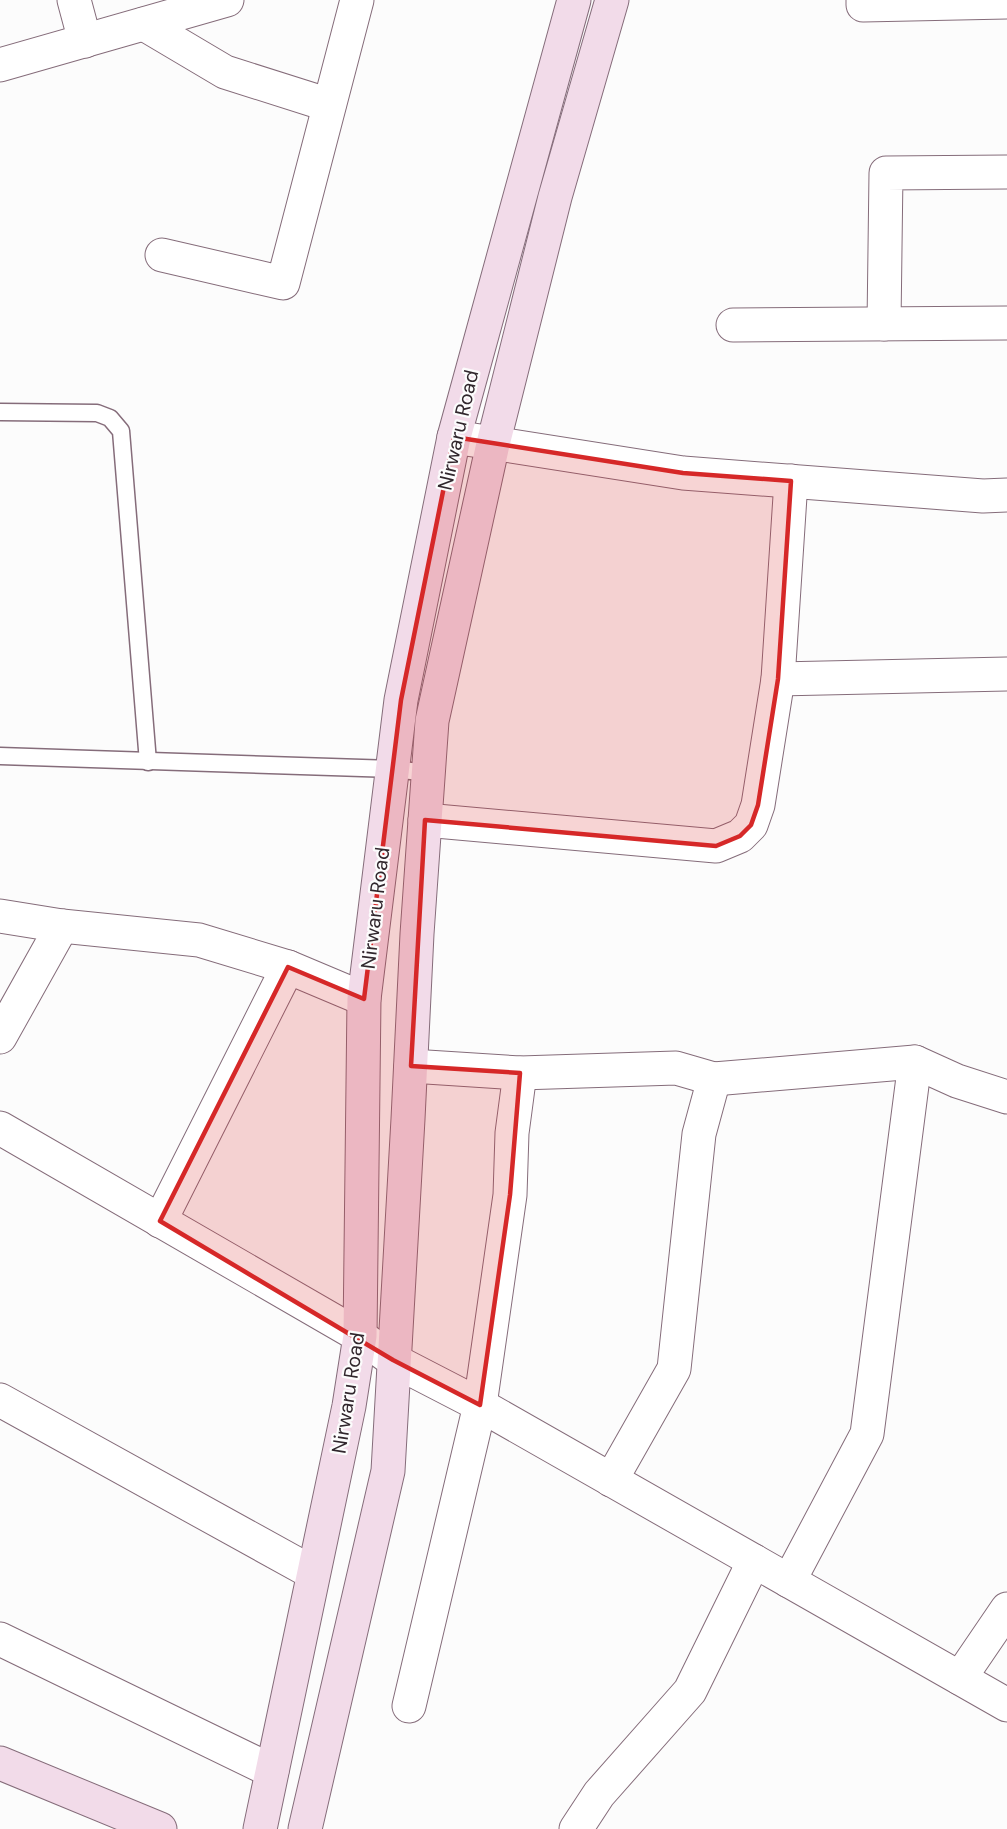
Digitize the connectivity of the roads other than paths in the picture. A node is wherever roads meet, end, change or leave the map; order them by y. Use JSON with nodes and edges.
{"nodes":[{"id":1,"x":74,"y":0,"type":"edge"},
{"id":2,"x":227,"y":0,"type":"edge"},
{"id":3,"x":357,"y":0,"type":"edge"},
{"id":4,"x":574,"y":0,"type":"edge"},
{"id":5,"x":612,"y":0,"type":"edge"},
{"id":6,"x":863,"y":0,"type":"edge"},
{"id":7,"x":1007,"y":2,"type":"edge"},
{"id":8,"x":144,"y":24,"type":"junction"},
{"id":9,"x":85,"y":41,"type":"junction"},
{"id":10,"x":0,"y":65,"type":"edge"},
{"id":11,"x":328,"y":105,"type":"junction"},
{"id":12,"x":1007,"y":172,"type":"edge"},
{"id":13,"x":162,"y":255,"type":"dead end"},
{"id":14,"x":1007,"y":323,"type":"edge"},
{"id":15,"x":884,"y":324,"type":"junction"},
{"id":16,"x":733,"y":325,"type":"dead end"},
{"id":17,"x":0,"y":412,"type":"edge"},
{"id":18,"x":454,"y":437,"type":"junction"},
{"id":19,"x":493,"y":444,"type":"junction"},
{"id":20,"x":791,"y":482,"type":"junction"},
{"id":21,"x":1007,"y":495,"type":"edge"},
{"id":22,"x":1007,"y":674,"type":"edge"},
{"id":23,"x":778,"y":679,"type":"junction"},
{"id":24,"x":0,"y":756,"type":"edge"},
{"id":25,"x":148,"y":762,"type":"junction"},
{"id":26,"x":393,"y":769,"type":"junction"},
{"id":27,"x":429,"y":773,"type":"junction"},
{"id":28,"x":425,"y":820,"type":"junction"},
{"id":29,"x":0,"y":916,"type":"edge"},
{"id":30,"x":62,"y":926,"type":"junction"},
{"id":31,"x":288,"y":967,"type":"junction"},
{"id":32,"x":364,"y":999,"type":"junction"},
{"id":33,"x":0,"y":1037,"type":"edge"},
{"id":34,"x":915,"y":1062,"type":"junction"},
{"id":35,"x":411,"y":1066,"type":"junction"},
{"id":36,"x":520,"y":1073,"type":"junction"},
{"id":37,"x":714,"y":1078,"type":"junction"},
{"id":38,"x":1007,"y":1097,"type":"edge"},
{"id":39,"x":0,"y":1128,"type":"edge"},
{"id":40,"x":160,"y":1221,"type":"junction"},
{"id":41,"x":360,"y":1336,"type":"junction"},
{"id":42,"x":393,"y":1359,"type":"junction"},
{"id":43,"x":0,"y":1400,"type":"edge"},
{"id":44,"x":480,"y":1405,"type":"junction"},
{"id":45,"x":611,"y":1480,"type":"junction"},
{"id":46,"x":754,"y":1561,"type":"junction"},
{"id":47,"x":313,"y":1573,"type":"junction"},
{"id":48,"x":789,"y":1581,"type":"junction"},
{"id":49,"x":1007,"y":1609,"type":"edge"},
{"id":50,"x":0,"y":1639,"type":"edge"},
{"id":51,"x":960,"y":1678,"type":"junction"},
{"id":52,"x":1007,"y":1705,"type":"edge"},
{"id":53,"x":409,"y":1706,"type":"dead end"},
{"id":54,"x":0,"y":1763,"type":"edge"},
{"id":55,"x":272,"y":1771,"type":"junction"},
{"id":56,"x":160,"y":1829,"type":"edge"},
{"id":57,"x":261,"y":1829,"type":"edge"},
{"id":58,"x":305,"y":1829,"type":"edge"},
{"id":59,"x":576,"y":1829,"type":"edge"}],
"edges":[{"from":1,"to":9,"type":"street"},
{"from":2,"to":8,"type":"street"},
{"from":3,"to":11,"type":"street"},
{"from":4,"to":18,"type":"street","name":"Nirwaru Road"},
{"from":5,"to":19,"type":"street","name":"Nirwaru Road"},
{"from":6,"to":7,"type":"street"},
{"from":8,"to":9,"type":"street"},
{"from":8,"to":11,"type":"street"},
{"from":9,"to":10,"type":"street"},
{"from":11,"to":13,"type":"street"},
{"from":12,"to":15,"type":"street"},
{"from":14,"to":15,"type":"street"},
{"from":15,"to":16,"type":"street"},
{"from":17,"to":25,"type":"lane"},
{"from":18,"to":19,"type":"street"},
{"from":18,"to":26,"type":"street","name":"Nirwaru Road"},
{"from":19,"to":20,"type":"street"},
{"from":19,"to":27,"type":"street","name":"Nirwaru Road"},
{"from":20,"to":21,"type":"street"},
{"from":20,"to":23,"type":"street"},
{"from":22,"to":23,"type":"street"},
{"from":23,"to":28,"type":"street"},
{"from":24,"to":25,"type":"lane"},
{"from":25,"to":26,"type":"lane"},
{"from":26,"to":27,"type":"lane"},
{"from":26,"to":32,"type":"street","name":"Nirwaru Road"},
{"from":27,"to":28,"type":"street","name":"Nirwaru Road"},
{"from":28,"to":35,"type":"street","name":"Nirwaru Road"},
{"from":29,"to":30,"type":"street"},
{"from":30,"to":31,"type":"street"},
{"from":30,"to":33,"type":"street"},
{"from":31,"to":32,"type":"street"},
{"from":31,"to":40,"type":"street"},
{"from":32,"to":41,"type":"street","name":"Nirwaru Road"},
{"from":34,"to":37,"type":"street"},
{"from":34,"to":38,"type":"street"},
{"from":34,"to":48,"type":"street"},
{"from":35,"to":36,"type":"street"},
{"from":35,"to":42,"type":"street","name":"Nirwaru Road"},
{"from":36,"to":37,"type":"street"},
{"from":36,"to":44,"type":"street"},
{"from":37,"to":45,"type":"street"},
{"from":39,"to":40,"type":"street"},
{"from":40,"to":41,"type":"street"},
{"from":41,"to":42,"type":"street"},
{"from":41,"to":47,"type":"street","name":"Nirwaru Road"},
{"from":42,"to":44,"type":"street"},
{"from":42,"to":58,"type":"street","name":"Nirwaru Road"},
{"from":43,"to":47,"type":"street"},
{"from":44,"to":45,"type":"street"},
{"from":44,"to":53,"type":"street"},
{"from":45,"to":46,"type":"street"},
{"from":46,"to":48,"type":"street"},
{"from":46,"to":59,"type":"street"},
{"from":47,"to":55,"type":"street","name":"Nirwaru Road"},
{"from":48,"to":51,"type":"street"},
{"from":49,"to":51,"type":"street"},
{"from":50,"to":55,"type":"street"},
{"from":51,"to":52,"type":"street"},
{"from":54,"to":56,"type":"street"},
{"from":55,"to":57,"type":"street","name":"Nirwaru Road"}]}
